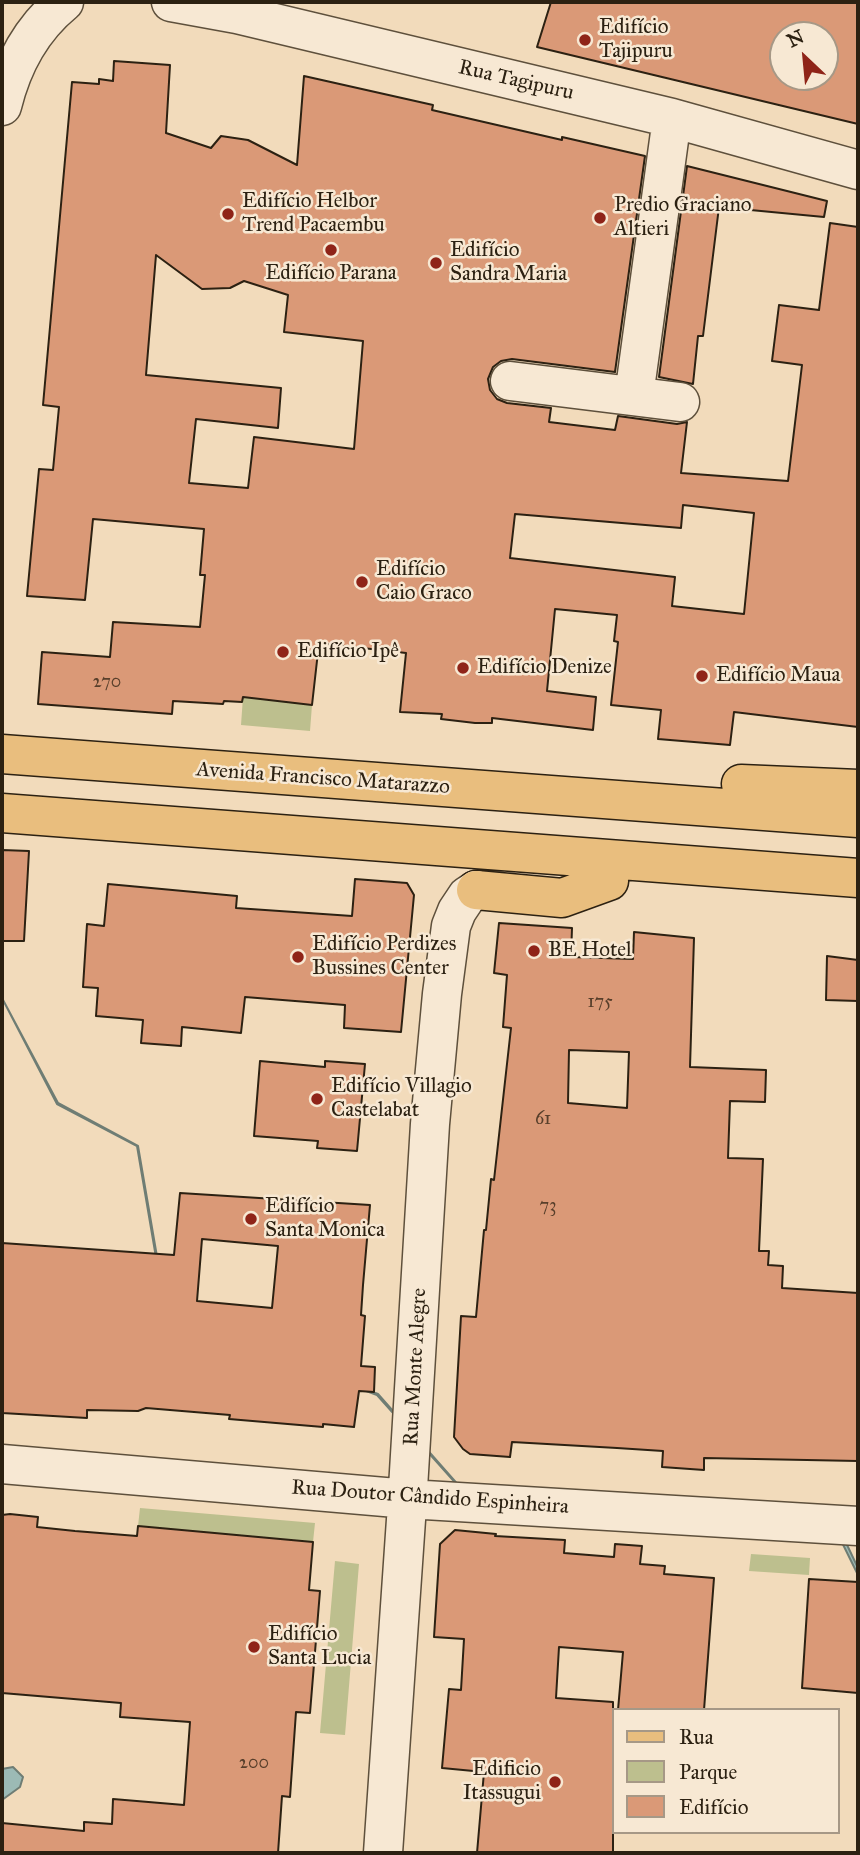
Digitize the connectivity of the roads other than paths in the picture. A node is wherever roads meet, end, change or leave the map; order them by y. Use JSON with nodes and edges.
{"nodes":[{"id":1,"x":64,"y":2,"type":"edge"},
{"id":2,"x":171,"y":2,"type":"edge"},
{"id":3,"x":239,"y":8,"type":"edge"},
{"id":4,"x":2,"y":106,"type":"edge"},
{"id":5,"x":673,"y":118,"type":"junction"},
{"id":6,"x":858,"y":170,"type":"edge"},
{"id":7,"x":510,"y":381,"type":"dead end"},
{"id":8,"x":634,"y":396,"type":"junction"},
{"id":9,"x":680,"y":402,"type":"dead end"},
{"id":10,"x":4,"y":749,"type":"edge"},
{"id":11,"x":858,"y":789,"type":"edge"},
{"id":12,"x":644,"y":802,"type":"junction"},
{"id":13,"x":2,"y":813,"type":"edge"},
{"id":14,"x":51,"y":817,"type":"junction"},
{"id":15,"x":858,"y":818,"type":"edge"},
{"id":16,"x":508,"y":852,"type":"junction"},
{"id":17,"x":858,"y":878,"type":"edge"},
{"id":18,"x":608,"y":881,"type":"junction"},
{"id":19,"x":476,"y":890,"type":"joint"},
{"id":20,"x":858,"y":904,"type":"edge"},
{"id":21,"x":2,"y":1464,"type":"edge"},
{"id":22,"x":408,"y":1499,"type":"junction"},
{"id":23,"x":858,"y":1526,"type":"edge"},
{"id":24,"x":383,"y":1853,"type":"edge"}],
"edges":[{"from":1,"to":4,"type":"street"},
{"from":2,"to":3,"type":"street","name":"Rua Tagipuru"},
{"from":3,"to":5,"type":"street","name":"Rua Tagipuru"},
{"from":5,"to":6,"type":"street","name":"Rua Tagipuru"},
{"from":5,"to":8,"type":"street"},
{"from":7,"to":8,"type":"street"},
{"from":8,"to":9,"type":"street"},
{"from":10,"to":12,"type":"main road","name":"Avenida Francisco Matarazzo"},
{"from":10,"to":14,"type":"main road"},
{"from":11,"to":12,"type":"main road","name":"Avenida Francisco Matarazzo"},
{"from":12,"to":15,"type":"main road","name":"Avenida Francisco Matarazzo"},
{"from":13,"to":14,"type":"main road"},
{"from":14,"to":16,"type":"main road"},
{"from":16,"to":17,"type":"main road"},
{"from":16,"to":18,"type":"main road"},
{"from":18,"to":19,"type":"main road"},
{"from":18,"to":20,"type":"main road"},
{"from":19,"to":22,"type":"street","name":"Rua Monte Alegre"},
{"from":21,"to":22,"type":"street","name":"Rua Doutor Cândido Espinheira"},
{"from":22,"to":23,"type":"street","name":"Rua Doutor Cândido Espinheira"},
{"from":22,"to":24,"type":"street","name":"Rua Monte Alegre"}]}
